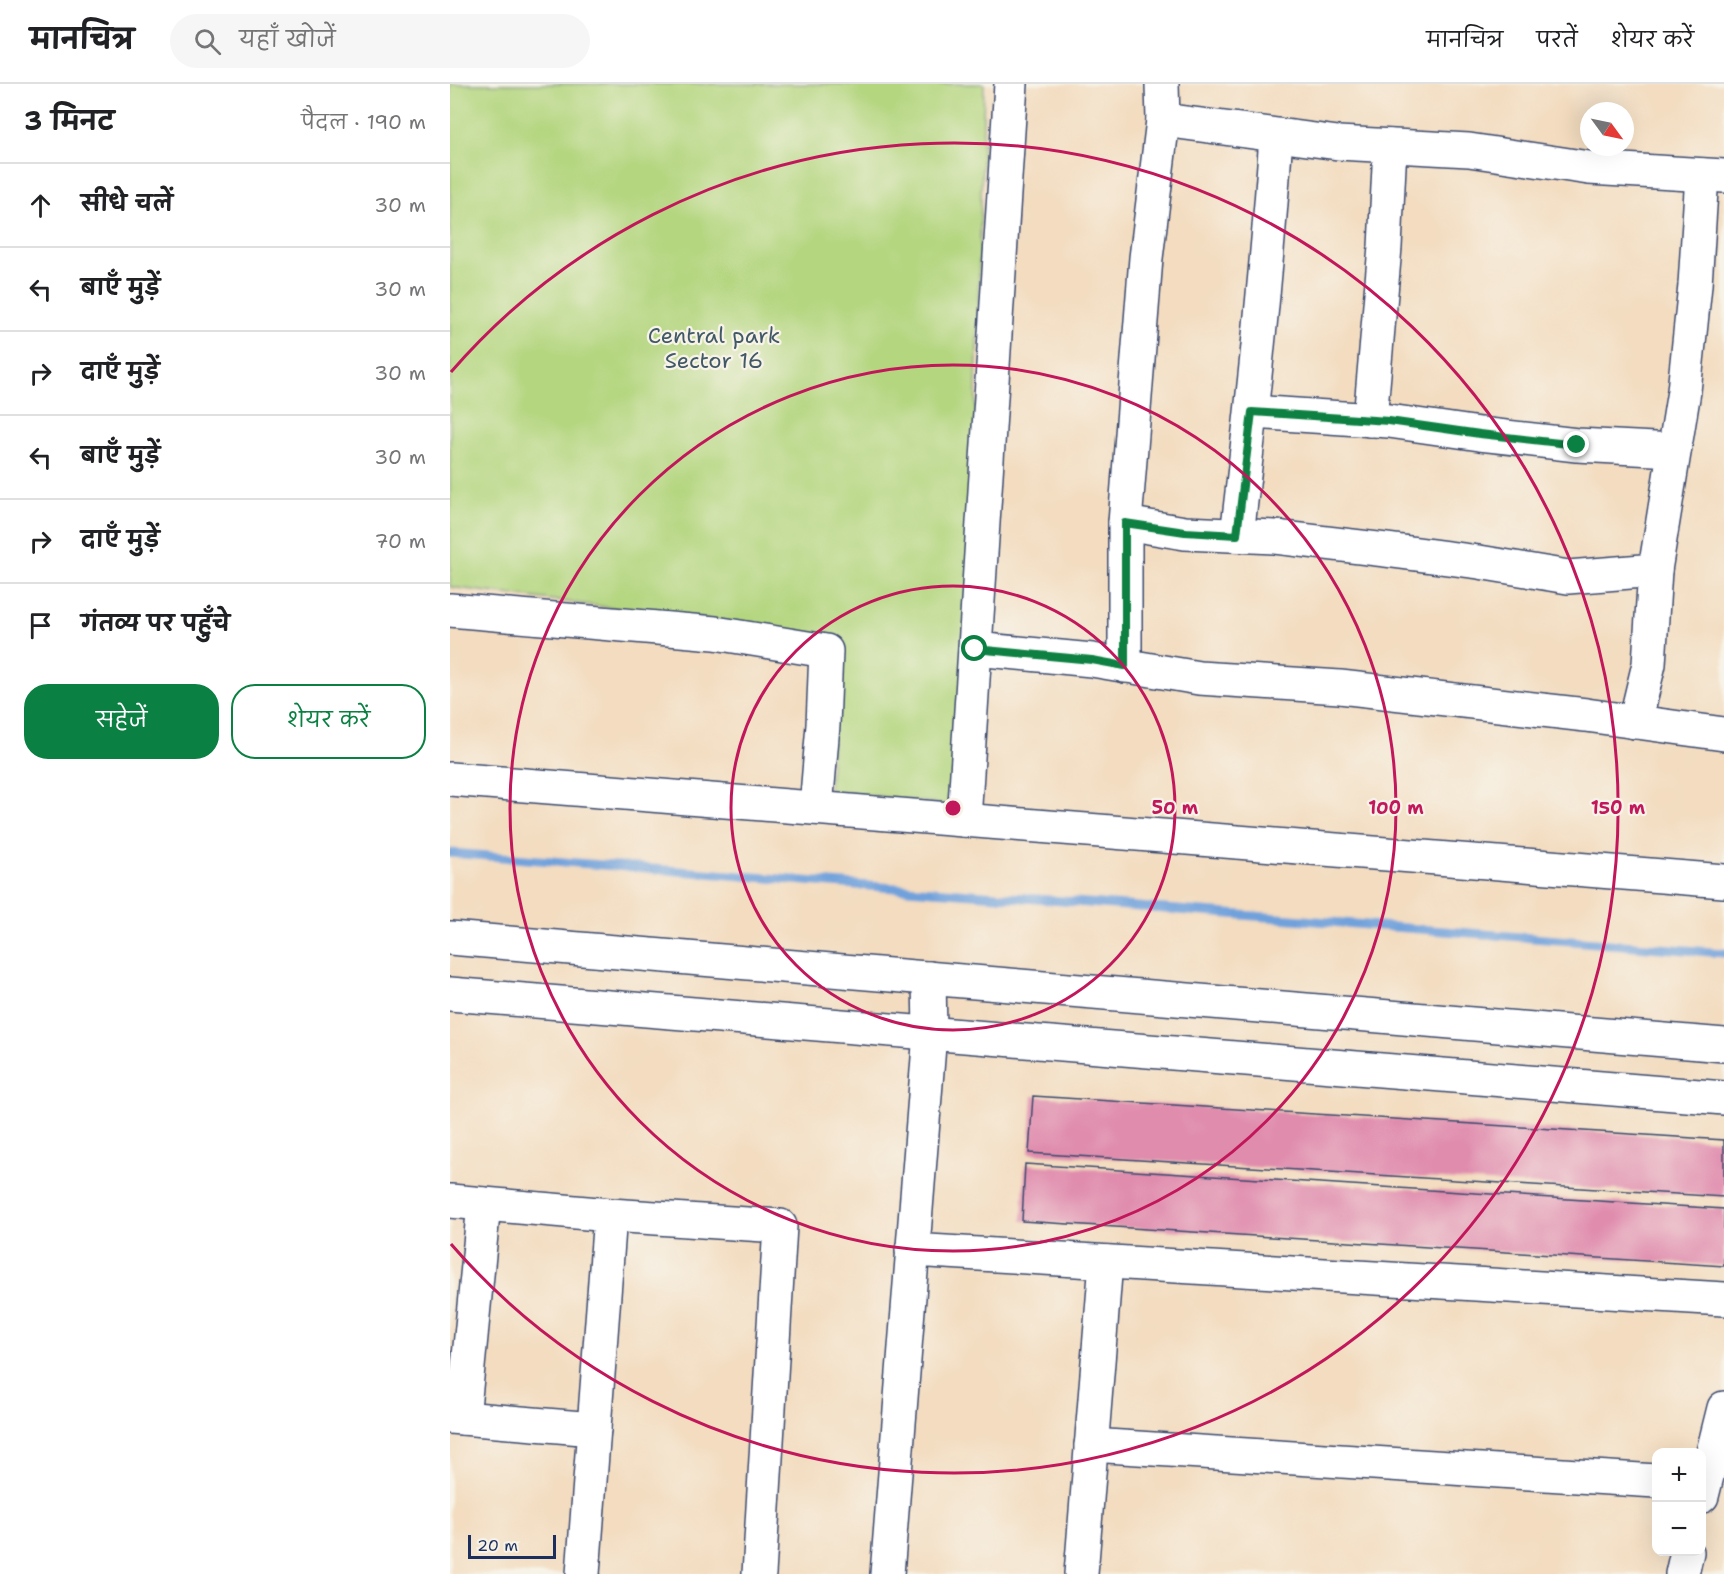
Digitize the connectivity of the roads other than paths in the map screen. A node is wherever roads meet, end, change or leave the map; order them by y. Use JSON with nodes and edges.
{"nodes":[{"id":1,"x":1011,"y":84,"type":"edge"},
{"id":2,"x":1162,"y":84,"type":"edge"},
{"id":3,"x":1163,"y":120,"type":"junction"},
{"id":4,"x":1276,"y":136,"type":"junction"},
{"id":5,"x":1390,"y":146,"type":"junction"},
{"id":6,"x":1713,"y":176,"type":"edge"},
{"id":7,"x":1252,"y":412,"type":"junction"},
{"id":8,"x":1370,"y":420,"type":"junction"},
{"id":9,"x":1674,"y":450,"type":"junction"},
{"id":10,"x":1125,"y":523,"type":"junction"},
{"id":11,"x":1237,"y":535,"type":"junction"},
{"id":12,"x":1654,"y":570,"type":"junction"},
{"id":13,"x":450,"y":610,"type":"edge"},
{"id":14,"x":975,"y":649,"type":"junction"},
{"id":15,"x":1125,"y":666,"type":"junction"},
{"id":16,"x":1635,"y":722,"type":"junction"},
{"id":17,"x":1724,"y":734,"type":"edge"},
{"id":18,"x":450,"y":779,"type":"edge"},
{"id":19,"x":816,"y":808,"type":"junction"},
{"id":20,"x":964,"y":820,"type":"junction"},
{"id":21,"x":1724,"y":881,"type":"edge"},
{"id":22,"x":450,"y":938,"type":"edge"},
{"id":23,"x":929,"y":978,"type":"junction"},
{"id":24,"x":450,"y":994,"type":"edge"},
{"id":25,"x":930,"y":1033,"type":"junction"},
{"id":26,"x":1724,"y":1045,"type":"edge"},
{"id":27,"x":1724,"y":1098,"type":"edge"},
{"id":28,"x":450,"y":1201,"type":"edge"},
{"id":29,"x":484,"y":1204,"type":"junction"},
{"id":30,"x":610,"y":1215,"type":"junction"},
{"id":31,"x":912,"y":1250,"type":"junction"},
{"id":32,"x":1106,"y":1262,"type":"junction"},
{"id":33,"x":1724,"y":1299,"type":"edge"},
{"id":34,"x":1724,"y":1408,"type":"edge"},
{"id":35,"x":457,"y":1417,"type":"edge"},
{"id":36,"x":594,"y":1429,"type":"junction"},
{"id":37,"x":1091,"y":1445,"type":"junction"},
{"id":38,"x":1706,"y":1473,"type":"edge"},
{"id":39,"x":1652,"y":1481,"type":"edge"},
{"id":40,"x":1686,"y":1556,"type":"edge"},
{"id":41,"x":583,"y":1574,"type":"edge"},
{"id":42,"x":759,"y":1574,"type":"edge"},
{"id":43,"x":887,"y":1574,"type":"edge"},
{"id":44,"x":1081,"y":1574,"type":"edge"},
{"id":45,"x":1682,"y":1574,"type":"edge"}],
"edges":[{"from":1,"to":14,"type":"street"},
{"from":2,"to":3,"type":"street"},
{"from":3,"to":4,"type":"street"},
{"from":3,"to":10,"type":"street"},
{"from":4,"to":5,"type":"street"},
{"from":4,"to":7,"type":"street"},
{"from":5,"to":6,"type":"street"},
{"from":5,"to":8,"type":"street"},
{"from":6,"to":9,"type":"street"},
{"from":7,"to":8,"type":"street"},
{"from":7,"to":11,"type":"street"},
{"from":8,"to":9,"type":"street"},
{"from":9,"to":12,"type":"street"},
{"from":10,"to":11,"type":"street"},
{"from":10,"to":15,"type":"street"},
{"from":11,"to":12,"type":"street"},
{"from":12,"to":16,"type":"street"},
{"from":13,"to":19,"type":"street"},
{"from":14,"to":15,"type":"street"},
{"from":14,"to":20,"type":"street"},
{"from":15,"to":16,"type":"street"},
{"from":16,"to":17,"type":"street"},
{"from":18,"to":19,"type":"street"},
{"from":19,"to":20,"type":"street"},
{"from":20,"to":21,"type":"street"},
{"from":22,"to":23,"type":"street"},
{"from":23,"to":25,"type":"street"},
{"from":23,"to":26,"type":"street"},
{"from":24,"to":25,"type":"street"},
{"from":25,"to":27,"type":"street"},
{"from":25,"to":31,"type":"street"},
{"from":28,"to":29,"type":"street"},
{"from":29,"to":30,"type":"street"},
{"from":29,"to":35,"type":"street"},
{"from":30,"to":36,"type":"street"},
{"from":30,"to":42,"type":"street"},
{"from":31,"to":32,"type":"street"},
{"from":31,"to":43,"type":"street"},
{"from":32,"to":33,"type":"street"},
{"from":32,"to":37,"type":"street"},
{"from":34,"to":38,"type":"street"},
{"from":35,"to":36,"type":"street"},
{"from":36,"to":41,"type":"street"},
{"from":37,"to":39,"type":"street"},
{"from":37,"to":44,"type":"street"},
{"from":40,"to":45,"type":"street"}]}
